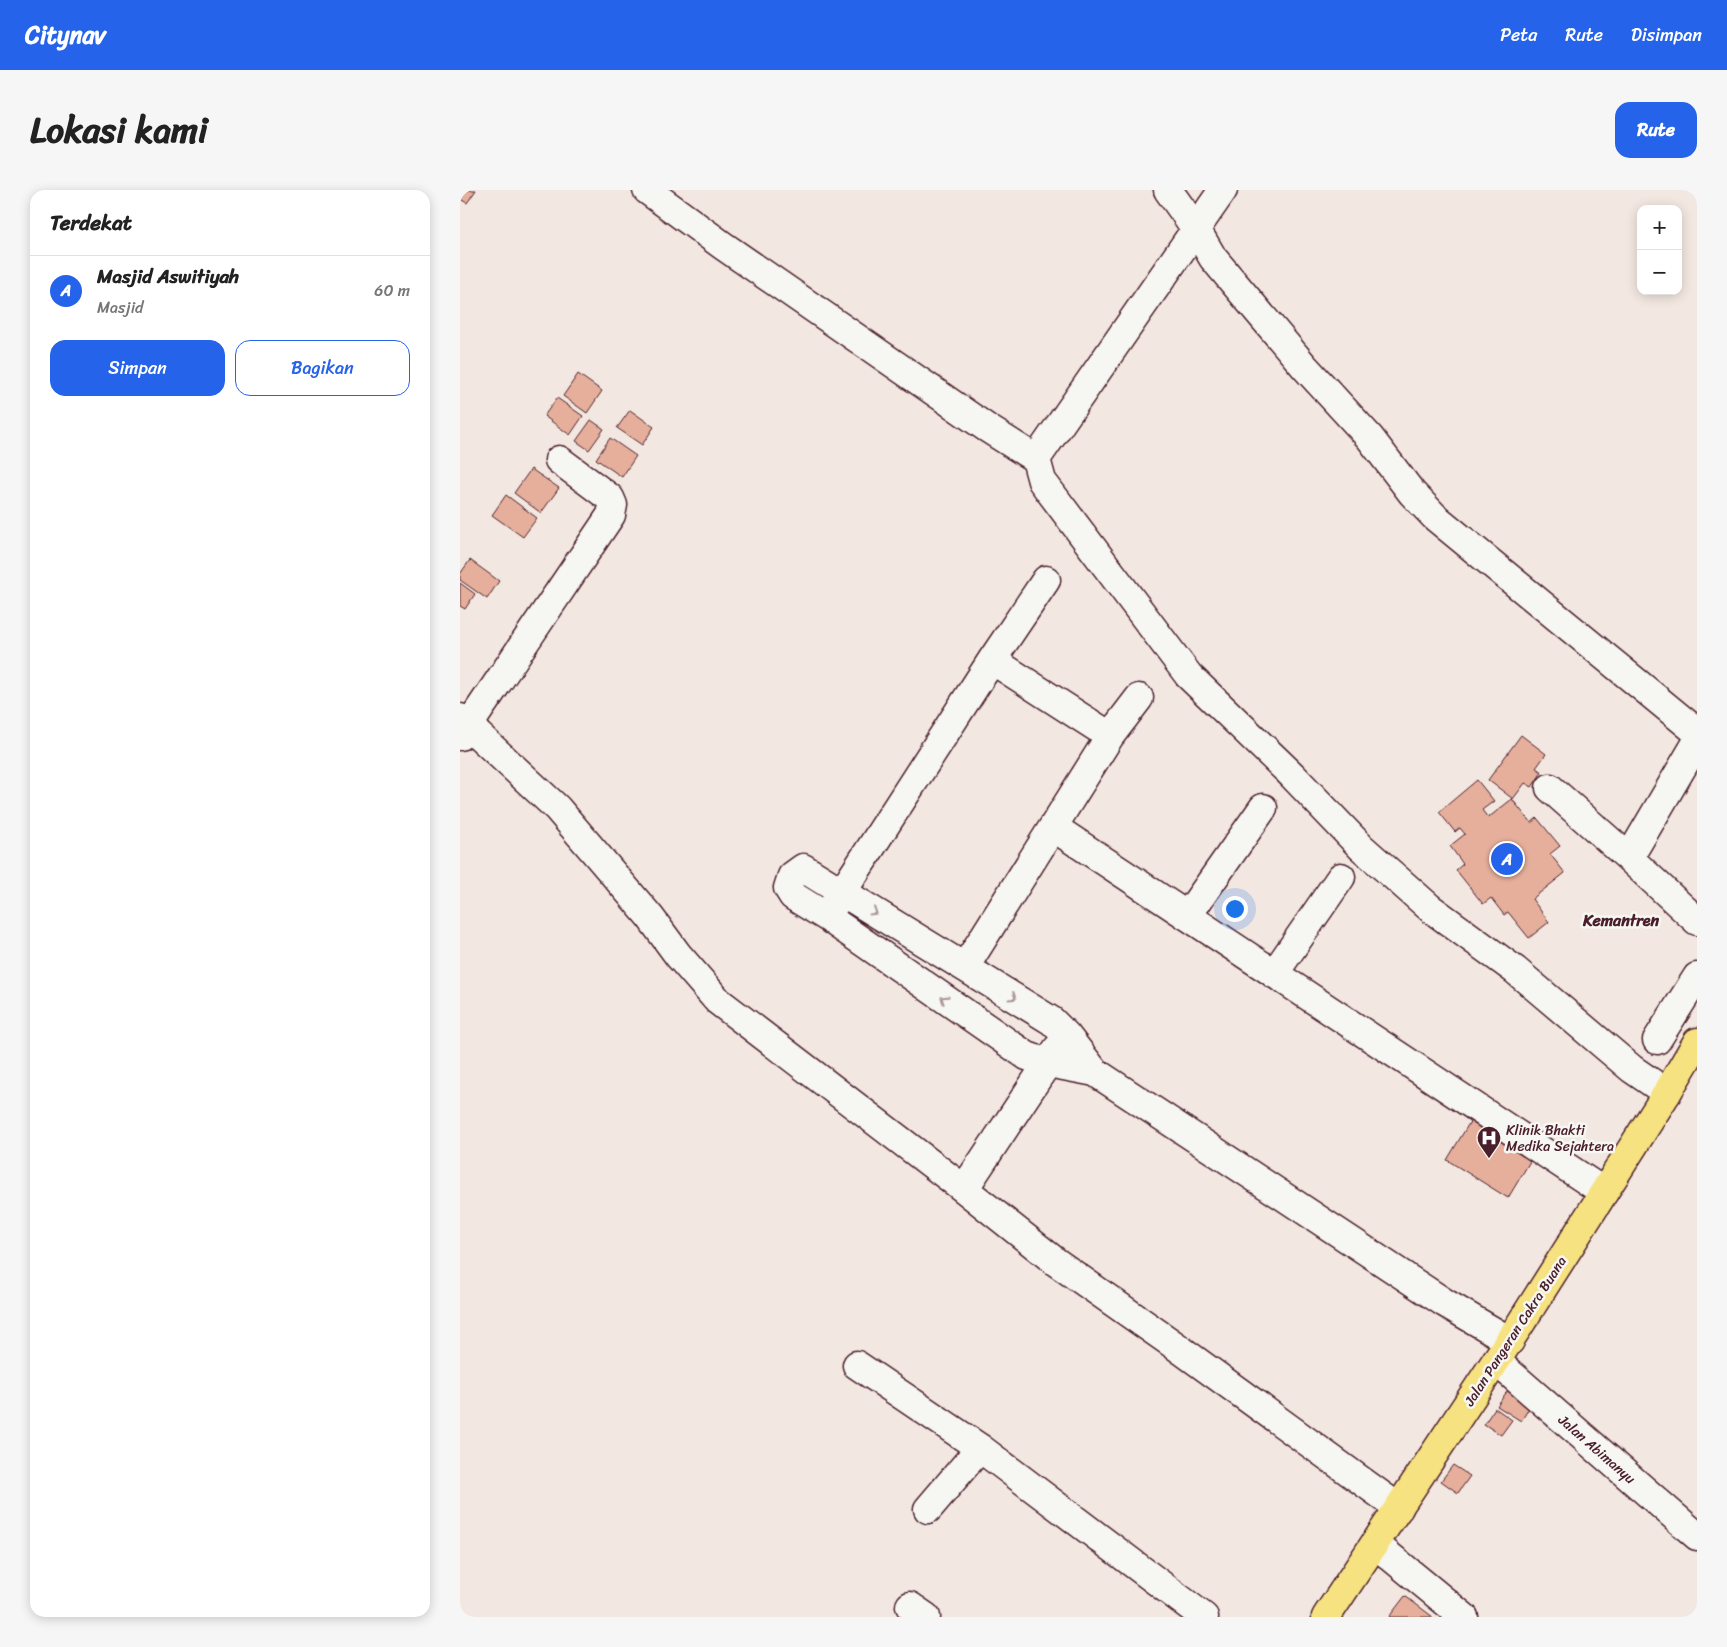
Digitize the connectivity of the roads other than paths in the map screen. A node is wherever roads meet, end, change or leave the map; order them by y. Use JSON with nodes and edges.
{"nodes":[{"id":1,"x":647,"y":190,"type":"edge"},
{"id":2,"x":1168,"y":190,"type":"edge"},
{"id":3,"x":1223,"y":190,"type":"edge"},
{"id":4,"x":1196,"y":229,"type":"junction"},
{"id":5,"x":1036,"y":459,"type":"junction"},
{"id":6,"x":559,"y":460,"type":"dead end"},
{"id":7,"x":1046,"y":580,"type":"dead end"},
{"id":8,"x":992,"y":660,"type":"junction"},
{"id":9,"x":1139,"y":698,"type":"dead end"},
{"id":10,"x":463,"y":726,"type":"edge"},
{"id":11,"x":1697,"y":732,"type":"edge"},
{"id":12,"x":1110,"y":736,"type":"junction"},
{"id":13,"x":1697,"y":742,"type":"edge"},
{"id":14,"x":1550,"y":788,"type":"dead end"},
{"id":15,"x":1264,"y":808,"type":"dead end"},
{"id":16,"x":1053,"y":827,"type":"junction"},
{"id":17,"x":1629,"y":858,"type":"junction"},
{"id":18,"x":1341,"y":877,"type":"dead end"},
{"id":19,"x":841,"y":892,"type":"junction"},
{"id":20,"x":1187,"y":916,"type":"junction"},
{"id":21,"x":826,"y":917,"type":"junction"},
{"id":22,"x":1697,"y":921,"type":"edge"},
{"id":23,"x":965,"y":967,"type":"junction"},
{"id":24,"x":1274,"y":974,"type":"junction"},
{"id":25,"x":1697,"y":977,"type":"edge"},
{"id":26,"x":1067,"y":1036,"type":"junction"},
{"id":27,"x":1657,"y":1040,"type":"dead end"},
{"id":28,"x":1697,"y":1042,"type":"edge"},
{"id":29,"x":1048,"y":1063,"type":"junction"},
{"id":30,"x":1095,"y":1072,"type":"junction"},
{"id":31,"x":1667,"y":1093,"type":"junction"},
{"id":32,"x":964,"y":1189,"type":"junction"},
{"id":33,"x":1604,"y":1192,"type":"junction"},
{"id":34,"x":1503,"y":1351,"type":"junction"},
{"id":35,"x":857,"y":1365,"type":"dead end"},
{"id":36,"x":980,"y":1448,"type":"junction"},
{"id":37,"x":1399,"y":1508,"type":"junction"},
{"id":38,"x":928,"y":1509,"type":"dead end"},
{"id":39,"x":1697,"y":1536,"type":"edge"},
{"id":40,"x":1375,"y":1544,"type":"junction"},
{"id":41,"x":1204,"y":1617,"type":"edge"},
{"id":42,"x":1326,"y":1617,"type":"edge"},
{"id":43,"x":1464,"y":1617,"type":"edge"}],
"edges":[{"from":1,"to":5,"type":"street"},
{"from":2,"to":4,"type":"street"},
{"from":3,"to":4,"type":"street"},
{"from":4,"to":5,"type":"street"},
{"from":4,"to":11,"type":"street"},
{"from":5,"to":31,"type":"street"},
{"from":6,"to":10,"type":"street"},
{"from":7,"to":8,"type":"street"},
{"from":8,"to":12,"type":"street"},
{"from":8,"to":19,"type":"street"},
{"from":9,"to":12,"type":"street"},
{"from":10,"to":32,"type":"street"},
{"from":12,"to":16,"type":"street"},
{"from":13,"to":17,"type":"street"},
{"from":14,"to":17,"type":"street"},
{"from":15,"to":20,"type":"street"},
{"from":16,"to":20,"type":"street"},
{"from":16,"to":23,"type":"street"},
{"from":17,"to":22,"type":"street"},
{"from":18,"to":24,"type":"street"},
{"from":19,"to":21,"type":"street"},
{"from":19,"to":21,"type":"street"},
{"from":19,"to":23,"type":"street","one_way":true},
{"from":20,"to":24,"type":"street"},
{"from":29,"to":21,"type":"street","one_way":true},
{"from":23,"to":26,"type":"street","one_way":true},
{"from":24,"to":33,"type":"street"},
{"from":25,"to":27,"type":"street"},
{"from":26,"to":29,"type":"street"},
{"from":26,"to":30,"type":"street"},
{"from":28,"to":31,"type":"main road","name":"Jalan Pangeran Cakra Buana"},
{"from":29,"to":30,"type":"street"},
{"from":29,"to":32,"type":"street"},
{"from":30,"to":34,"type":"street","name":"Jalan Abimanyu"},
{"from":31,"to":33,"type":"main road","name":"Jalan Pangeran Cakra Buana"},
{"from":32,"to":37,"type":"street"},
{"from":33,"to":34,"type":"main road","name":"Jalan Pangeran Cakra Buana"},
{"from":34,"to":37,"type":"main road","name":"Jalan Pangeran Cakra Buana"},
{"from":34,"to":39,"type":"street","name":"Jalan Abimanyu"},
{"from":35,"to":36,"type":"street"},
{"from":36,"to":38,"type":"street"},
{"from":36,"to":41,"type":"street"},
{"from":37,"to":40,"type":"main road","name":"Jalan Pangeran Cakra Buana"},
{"from":40,"to":42,"type":"main road","name":"Jalan Pangeran Cakra Buana"},
{"from":40,"to":43,"type":"street"}]}
